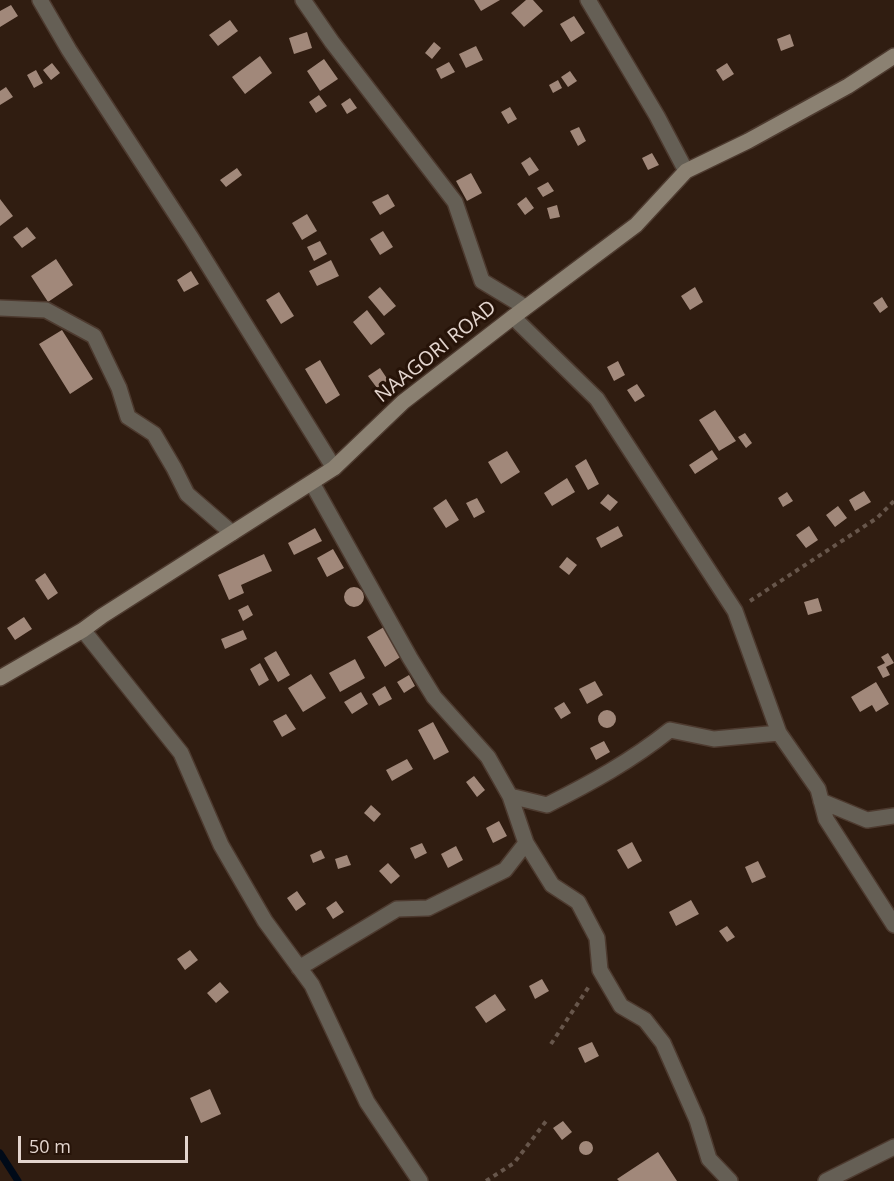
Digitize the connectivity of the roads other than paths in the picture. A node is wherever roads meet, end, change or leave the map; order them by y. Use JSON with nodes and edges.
{"nodes":[{"id":1,"x":40,"y":0,"type":"edge"},
{"id":2,"x":303,"y":0,"type":"edge"},
{"id":3,"x":588,"y":0,"type":"edge"},
{"id":4,"x":894,"y":56,"type":"edge"},
{"id":5,"x":686,"y":171,"type":"junction"},
{"id":6,"x":0,"y":308,"type":"edge"},
{"id":7,"x":519,"y":312,"type":"junction"},
{"id":8,"x":334,"y":468,"type":"junction"},
{"id":9,"x":312,"y":483,"type":"junction"},
{"id":10,"x":232,"y":533,"type":"junction"},
{"id":11,"x":83,"y":630,"type":"junction"},
{"id":12,"x":0,"y":678,"type":"edge"},
{"id":13,"x":779,"y":733,"type":"junction"},
{"id":14,"x":510,"y":796,"type":"junction"},
{"id":15,"x":821,"y":801,"type":"junction"},
{"id":16,"x":894,"y":816,"type":"edge"},
{"id":17,"x":526,"y":843,"type":"junction"},
{"id":18,"x":894,"y":925,"type":"edge"},
{"id":19,"x":299,"y":968,"type":"junction"},
{"id":20,"x":894,"y":1147,"type":"edge"},
{"id":21,"x":420,"y":1181,"type":"edge"},
{"id":22,"x":730,"y":1181,"type":"edge"},
{"id":23,"x":826,"y":1181,"type":"edge"}],
"edges":[{"from":1,"to":8,"type":"street"},
{"from":2,"to":7,"type":"street"},
{"from":3,"to":5,"type":"street"},
{"from":4,"to":5,"type":"street","name":"NAAGORI ROAD"},
{"from":5,"to":7,"type":"street","name":"NAAGORI ROAD"},
{"from":6,"to":10,"type":"street"},
{"from":7,"to":8,"type":"street","name":"NAAGORI ROAD"},
{"from":7,"to":13,"type":"street"},
{"from":8,"to":9,"type":"street","name":"NAAGORI ROAD"},
{"from":9,"to":10,"type":"street","name":"NAAGORI ROAD"},
{"from":9,"to":14,"type":"street"},
{"from":10,"to":11,"type":"street","name":"NAAGORI ROAD"},
{"from":11,"to":12,"type":"street","name":"NAAGORI ROAD"},
{"from":11,"to":19,"type":"street"},
{"from":13,"to":14,"type":"street"},
{"from":13,"to":15,"type":"street"},
{"from":14,"to":17,"type":"street"},
{"from":15,"to":16,"type":"street"},
{"from":15,"to":18,"type":"street"},
{"from":17,"to":19,"type":"street"},
{"from":17,"to":22,"type":"street"},
{"from":19,"to":21,"type":"street"},
{"from":20,"to":23,"type":"street"}]}
